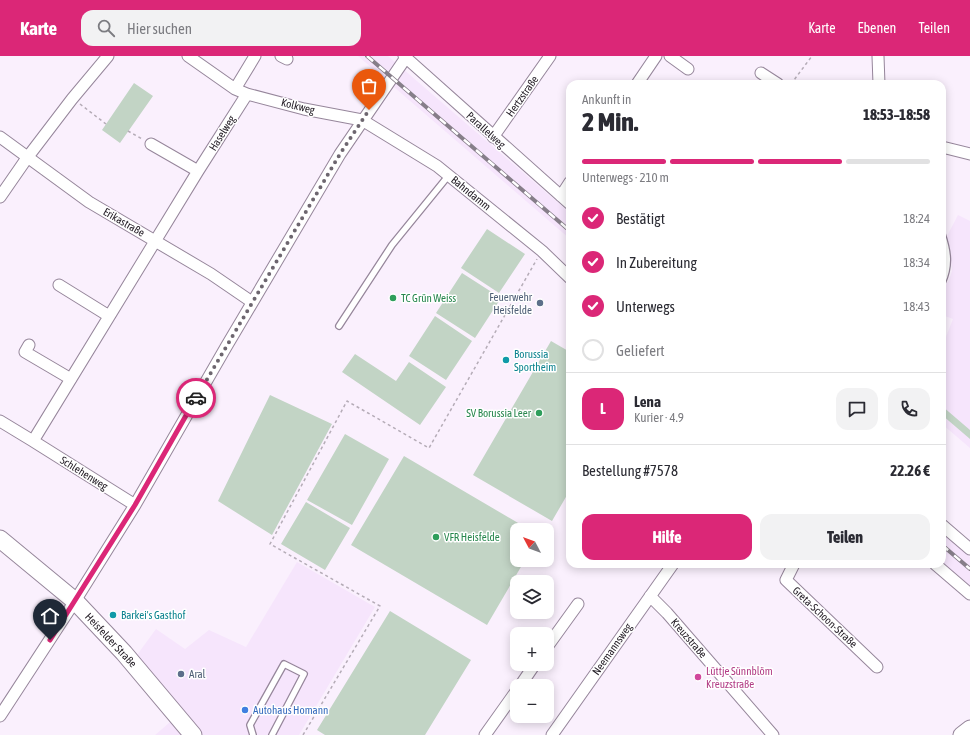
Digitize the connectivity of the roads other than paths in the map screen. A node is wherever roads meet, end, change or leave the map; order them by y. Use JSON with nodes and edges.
{"nodes":[{"id":1,"x":108,"y":56,"type":"edge"},
{"id":2,"x":188,"y":56,"type":"edge"},
{"id":3,"x":255,"y":56,"type":"edge"},
{"id":4,"x":550,"y":56,"type":"edge"},
{"id":5,"x":656,"y":56,"type":"edge"},
{"id":6,"x":670,"y":56,"type":"edge"},
{"id":7,"x":878,"y":56,"type":"edge"},
{"id":8,"x":406,"y":57,"type":"edge"},
{"id":9,"x":688,"y":69,"type":"dead end"},
{"id":10,"x":761,"y":73,"type":"dead end"},
{"id":11,"x":640,"y":80,"type":"edge"},
{"id":12,"x":772,"y":80,"type":"edge"},
{"id":13,"x":880,"y":80,"type":"edge"},
{"id":14,"x":235,"y":89,"type":"junction"},
{"id":15,"x":247,"y":94,"type":"junction"},
{"id":16,"x":362,"y":120,"type":"junction"},
{"id":17,"x":493,"y":137,"type":"junction"},
{"id":18,"x":0,"y":138,"type":"edge"},
{"id":19,"x":150,"y":144,"type":"road end"},
{"id":20,"x":946,"y":148,"type":"edge"},
{"id":21,"x":970,"y":154,"type":"edge"},
{"id":22,"x":27,"y":158,"type":"junction"},
{"id":23,"x":198,"y":172,"type":"junction"},
{"id":24,"x":448,"y":175,"type":"junction"},
{"id":25,"x":566,"y":188,"type":"edge"},
{"id":26,"x":0,"y":196,"type":"edge"},
{"id":27,"x":561,"y":196,"type":"junction"},
{"id":28,"x":566,"y":200,"type":"edge"},
{"id":29,"x":155,"y":240,"type":"junction"},
{"id":30,"x":946,"y":251,"type":"edge"},
{"id":31,"x":946,"y":273,"type":"edge"},
{"id":32,"x":566,"y":274,"type":"edge"},
{"id":33,"x":60,"y":285,"type":"dead end"},
{"id":34,"x":252,"y":302,"type":"junction"},
{"id":35,"x":108,"y":316,"type":"junction"},
{"id":36,"x":339,"y":326,"type":"dead end"},
{"id":37,"x":29,"y":345,"type":"dead end"},
{"id":38,"x":71,"y":379,"type":"junction"},
{"id":39,"x":0,"y":421,"type":"edge"},
{"id":40,"x":33,"y":442,"type":"junction"},
{"id":41,"x":135,"y":505,"type":"junction"},
{"id":42,"x":946,"y":528,"type":"edge"},
{"id":43,"x":0,"y":539,"type":"edge"},
{"id":44,"x":970,"y":549,"type":"edge"},
{"id":45,"x":670,"y":568,"type":"edge"},
{"id":46,"x":792,"y":568,"type":"edge"},
{"id":47,"x":940,"y":568,"type":"edge"},
{"id":48,"x":970,"y":594,"type":"edge"},
{"id":49,"x":650,"y":596,"type":"junction"},
{"id":50,"x":75,"y":601,"type":"junction"},
{"id":51,"x":578,"y":604,"type":"dead end"},
{"id":52,"x":554,"y":637,"type":"edge"},
{"id":53,"x":877,"y":667,"type":"dead end"},
{"id":54,"x":510,"y":700,"type":"edge"},
{"id":55,"x":0,"y":716,"type":"edge"},
{"id":56,"x":970,"y":728,"type":"edge"},
{"id":57,"x":194,"y":735,"type":"edge"},
{"id":58,"x":253,"y":735,"type":"edge"},
{"id":59,"x":272,"y":735,"type":"edge"},
{"id":60,"x":485,"y":735,"type":"edge"},
{"id":61,"x":552,"y":735,"type":"edge"},
{"id":62,"x":773,"y":735,"type":"edge"},
{"id":63,"x":961,"y":735,"type":"edge"}],
"edges":[{"from":1,"to":22,"type":"street"},
{"from":2,"to":14,"type":"street","name":"Kolkweg"},
{"from":3,"to":14,"type":"street"},
{"from":4,"to":17,"type":"street","name":"Hertzstraße"},
{"from":5,"to":11,"type":"street"},
{"from":6,"to":9,"type":"street"},
{"from":7,"to":13,"type":"street"},
{"from":8,"to":16,"type":"street"},
{"from":8,"to":17,"type":"street","name":"Parallelweg"},
{"from":10,"to":12,"type":"street"},
{"from":14,"to":15,"type":"street","name":"Kolkweg"},
{"from":15,"to":16,"type":"street","name":"Kolkweg"},
{"from":15,"to":23,"type":"street","name":"Haselweg"},
{"from":16,"to":24,"type":"street","name":"Bahndamm"},
{"from":16,"to":34,"type":"street"},
{"from":17,"to":27,"type":"street","name":"Parallelweg"},
{"from":18,"to":22,"type":"street","name":"Erikastraße"},
{"from":19,"to":23,"type":"street"},
{"from":20,"to":21,"type":"street"},
{"from":22,"to":26,"type":"street"},
{"from":22,"to":29,"type":"street","name":"Erikastraße"},
{"from":23,"to":29,"type":"street","name":"Haselweg"},
{"from":24,"to":32,"type":"street","name":"Bahndamm"},
{"from":24,"to":36,"type":"lane"},
{"from":25,"to":27,"type":"street"},
{"from":27,"to":28,"type":"street","name":"Parallelweg"},
{"from":29,"to":34,"type":"street","name":"Erikastraße"},
{"from":29,"to":35,"type":"street"},
{"from":30,"to":31,"type":"lane"},
{"from":33,"to":35,"type":"street"},
{"from":34,"to":41,"type":"street"},
{"from":35,"to":38,"type":"street"},
{"from":37,"to":38,"type":"street"},
{"from":38,"to":40,"type":"street"},
{"from":39,"to":40,"type":"street","name":"Schlehenweg"},
{"from":40,"to":41,"type":"street","name":"Schlehenweg"},
{"from":41,"to":50,"type":"street"},
{"from":42,"to":44,"type":"street"},
{"from":43,"to":50,"type":"main road","name":"Heisfelder Straße"},
{"from":45,"to":49,"type":"street","name":"Neemannsweg"},
{"from":46,"to":53,"type":"street","name":"Greta-Schoon-Straße"},
{"from":47,"to":48,"type":"street"},
{"from":49,"to":61,"type":"street","name":"Neemannsweg"},
{"from":49,"to":62,"type":"street","name":"Kreuzstraße"},
{"from":50,"to":55,"type":"street"},
{"from":50,"to":57,"type":"main road","name":"Heisfelder Straße"},
{"from":51,"to":52,"type":"street"},
{"from":54,"to":60,"type":"street"},
{"from":56,"to":63,"type":"street"},
{"from":58,"to":59,"type":"lane"}]}
